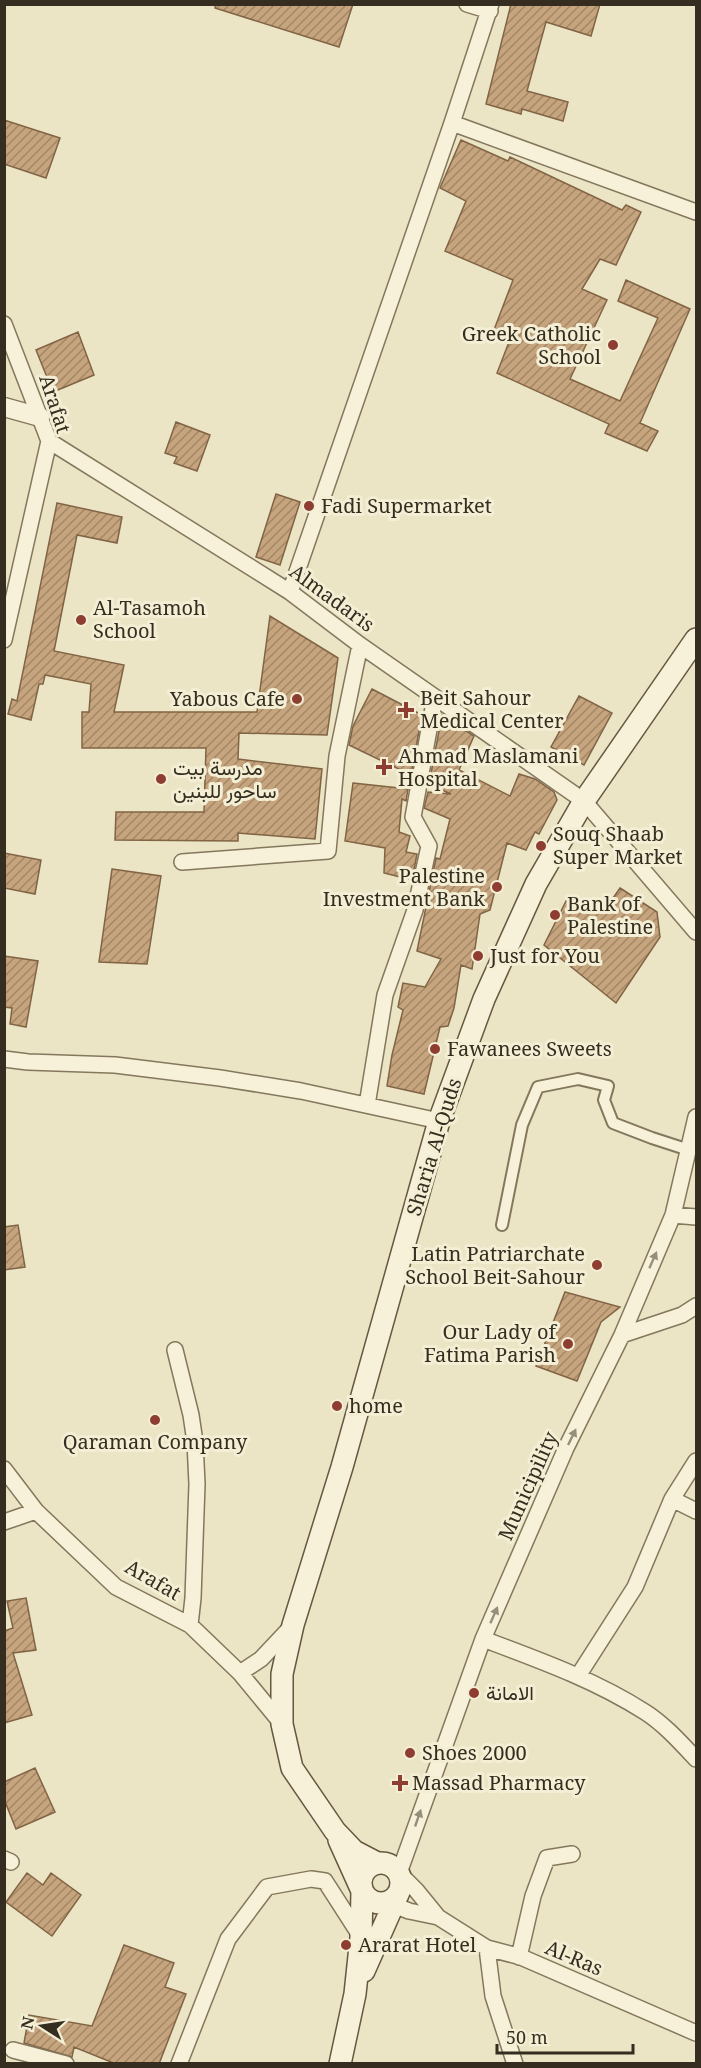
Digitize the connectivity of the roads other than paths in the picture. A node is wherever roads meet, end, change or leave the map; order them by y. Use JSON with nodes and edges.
{"nodes":[{"id":1,"x":467,"y":4,"type":"edge"},
{"id":2,"x":490,"y":8,"type":"edge"},
{"id":3,"x":452,"y":123,"type":"junction"},
{"id":4,"x":696,"y":212,"type":"edge"},
{"id":5,"x":4,"y":324,"type":"edge"},
{"id":6,"x":4,"y":407,"type":"edge"},
{"id":7,"x":40,"y":417,"type":"junction"},
{"id":8,"x":49,"y":441,"type":"junction"},
{"id":9,"x":290,"y":592,"type":"junction"},
{"id":10,"x":696,"y":639,"type":"edge"},
{"id":11,"x":4,"y":640,"type":"edge"},
{"id":12,"x":360,"y":645,"type":"junction"},
{"id":13,"x":435,"y":697,"type":"junction"},
{"id":14,"x":584,"y":801,"type":"junction"},
{"id":15,"x":182,"y":862,"type":"dead end"},
{"id":16,"x":696,"y":932,"type":"edge"},
{"id":17,"x":4,"y":1059,"type":"edge"},
{"id":18,"x":367,"y":1105,"type":"junction"},
{"id":19,"x":696,"y":1117,"type":"edge"},
{"id":20,"x":439,"y":1121,"type":"junction"},
{"id":21,"x":689,"y":1150,"type":"junction"},
{"id":22,"x":674,"y":1215,"type":"junction"},
{"id":23,"x":696,"y":1217,"type":"edge"},
{"id":24,"x":502,"y":1225,"type":"dead end"},
{"id":25,"x":696,"y":1306,"type":"edge"},
{"id":26,"x":622,"y":1335,"type":"junction"},
{"id":27,"x":175,"y":1350,"type":"dead end"},
{"id":28,"x":696,"y":1461,"type":"edge"},
{"id":29,"x":4,"y":1469,"type":"edge"},
{"id":30,"x":672,"y":1499,"type":"junction"},
{"id":31,"x":36,"y":1511,"type":"junction"},
{"id":32,"x":696,"y":1511,"type":"edge"},
{"id":33,"x":4,"y":1522,"type":"edge"},
{"id":34,"x":293,"y":1624,"type":"junction"},
{"id":35,"x":190,"y":1625,"type":"junction"},
{"id":36,"x":483,"y":1639,"type":"junction"},
{"id":37,"x":240,"y":1673,"type":"junction"},
{"id":38,"x":578,"y":1676,"type":"junction"},
{"id":39,"x":282,"y":1724,"type":"junction"},
{"id":40,"x":696,"y":1759,"type":"edge"},
{"id":41,"x":335,"y":1831,"type":"junction"},
{"id":42,"x":572,"y":1854,"type":"dead end"},
{"id":43,"x":376,"y":1863,"type":"junction"},
{"id":44,"x":362,"y":1891,"type":"junction"},
{"id":45,"x":394,"y":1893,"type":"junction"},
{"id":46,"x":438,"y":1917,"type":"junction"},
{"id":47,"x":362,"y":1937,"type":"junction"},
{"id":48,"x":487,"y":1948,"type":"junction"},
{"id":49,"x":519,"y":1957,"type":"junction"},
{"id":50,"x":355,"y":1994,"type":"junction"},
{"id":51,"x":696,"y":2033,"type":"edge"},
{"id":52,"x":13,"y":2050,"type":"dead end"},
{"id":53,"x":66,"y":2064,"type":"edge"},
{"id":54,"x":179,"y":2064,"type":"edge"},
{"id":55,"x":340,"y":2064,"type":"edge"},
{"id":56,"x":515,"y":2064,"type":"edge"}],
"edges":[{"from":1,"to":2,"type":"street"},
{"from":2,"to":3,"type":"street"},
{"from":3,"to":4,"type":"street"},
{"from":3,"to":9,"type":"street"},
{"from":5,"to":7,"type":"street","name":"Arafat"},
{"from":6,"to":7,"type":"street"},
{"from":7,"to":8,"type":"street","name":"Arafat"},
{"from":8,"to":9,"type":"street","name":"Almadaris"},
{"from":8,"to":11,"type":"street","name":"Arafat"},
{"from":9,"to":12,"type":"street","name":"Almadaris"},
{"from":10,"to":14,"type":"main road","name":"Sharia Al-Quds"},
{"from":12,"to":13,"type":"street","name":"Almadaris"},
{"from":12,"to":15,"type":"street"},
{"from":13,"to":14,"type":"street","name":"Almadaris"},
{"from":13,"to":18,"type":"street"},
{"from":14,"to":16,"type":"street","name":"Almadaris"},
{"from":14,"to":20,"type":"main road","name":"Sharia Al-Quds"},
{"from":17,"to":18,"type":"street"},
{"from":18,"to":20,"type":"street"},
{"from":19,"to":21,"type":"street","name":"Municipility"},
{"from":20,"to":34,"type":"main road","name":"Sharia Al-Quds"},
{"from":21,"to":22,"type":"street","name":"Municipility"},
{"from":21,"to":24,"type":"street"},
{"from":22,"to":23,"type":"street"},
{"from":26,"to":22,"type":"street","name":"Municipility","one_way":true},
{"from":25,"to":26,"type":"street"},
{"from":36,"to":26,"type":"street","name":"Municipility","one_way":true},
{"from":27,"to":35,"type":"street"},
{"from":28,"to":30,"type":"street"},
{"from":29,"to":31,"type":"street","name":"Arafat"},
{"from":30,"to":32,"type":"street"},
{"from":30,"to":38,"type":"street"},
{"from":31,"to":33,"type":"street"},
{"from":31,"to":35,"type":"street","name":"Arafat"},
{"from":34,"to":37,"type":"street"},
{"from":34,"to":39,"type":"main road","name":"Sharia Al-Quds"},
{"from":35,"to":37,"type":"street","name":"Arafat"},
{"from":36,"to":38,"type":"street"},
{"from":45,"to":36,"type":"street","name":"Municipility","one_way":true},
{"from":37,"to":39,"type":"street","name":"Arafat"},
{"from":38,"to":40,"type":"street"},
{"from":39,"to":41,"type":"main road","name":"Sharia Al-Quds"},
{"from":41,"to":43,"type":"main road","name":"Sharia Al-Quds"},
{"from":41,"to":44,"type":"main road","name":"Sharia Al-Quds"},
{"from":42,"to":49,"type":"street"},
{"from":43,"to":44,"type":"main road"},
{"from":43,"to":45,"type":"main road"},
{"from":44,"to":45,"type":"main road"},
{"from":44,"to":47,"type":"main road"},
{"from":45,"to":46,"type":"street","name":"Al-Ras"},
{"from":45,"to":46,"type":"street","name":"Al-Ras"},
{"from":45,"to":50,"type":"main road"},
{"from":46,"to":48,"type":"street","name":"Al-Ras"},
{"from":47,"to":50,"type":"main road"},
{"from":47,"to":54,"type":"street"},
{"from":48,"to":49,"type":"street","name":"Al-Ras"},
{"from":48,"to":56,"type":"street"},
{"from":49,"to":51,"type":"street","name":"Al-Ras"},
{"from":50,"to":55,"type":"main road"},
{"from":52,"to":53,"type":"street"}]}
